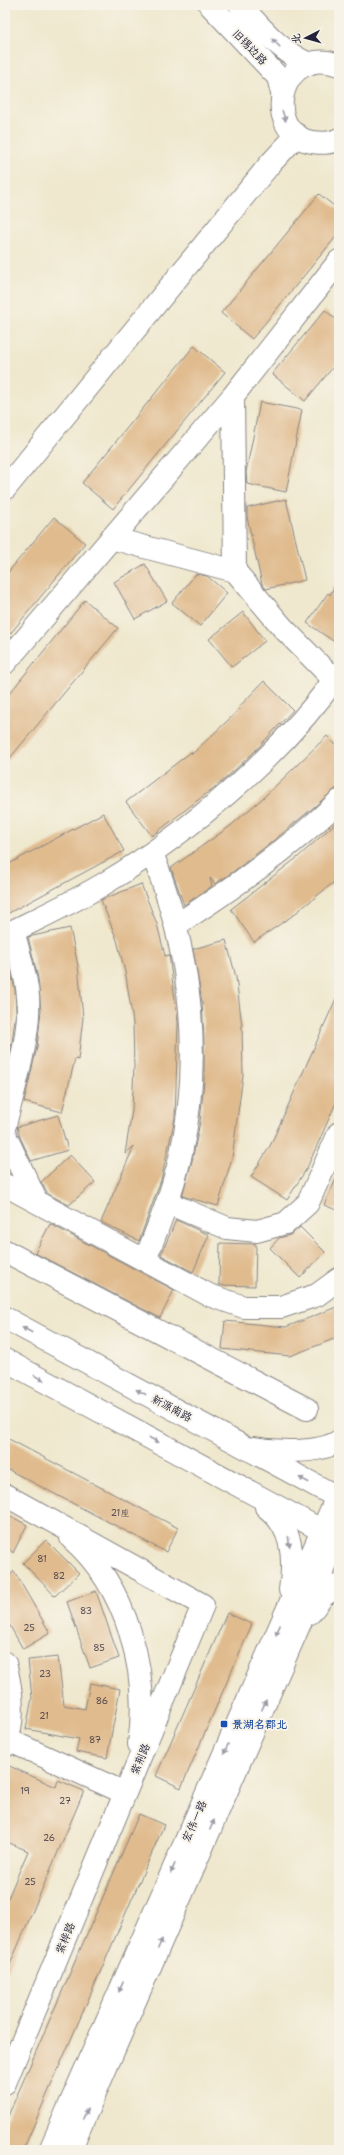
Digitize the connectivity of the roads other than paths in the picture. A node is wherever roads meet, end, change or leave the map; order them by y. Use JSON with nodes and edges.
{"nodes":[{"id":1,"x":210,"y":5,"type":"edge"},
{"id":2,"x":240,"y":5,"type":"edge"},
{"id":3,"x":309,"y":64,"type":"junction"},
{"id":4,"x":339,"y":65,"type":"edge"},
{"id":5,"x":282,"y":93,"type":"junction"},
{"id":6,"x":297,"y":135,"type":"junction"},
{"id":7,"x":339,"y":139,"type":"edge"},
{"id":8,"x":339,"y":261,"type":"edge"},
{"id":9,"x":233,"y":396,"type":"junction"},
{"id":10,"x":5,"y":489,"type":"edge"},
{"id":11,"x":111,"y":538,"type":"junction"},
{"id":12,"x":234,"y":571,"type":"junction"},
{"id":13,"x":5,"y":663,"type":"edge"},
{"id":14,"x":337,"y":679,"type":"edge"},
{"id":15,"x":339,"y":801,"type":"edge"},
{"id":16,"x":152,"y":853,"type":"junction"},
{"id":17,"x":176,"y":924,"type":"junction"},
{"id":18,"x":9,"y":933,"type":"edge"},
{"id":19,"x":5,"y":1125,"type":"edge"},
{"id":20,"x":339,"y":1133,"type":"edge"},
{"id":21,"x":5,"y":1135,"type":"edge"},
{"id":22,"x":5,"y":1185,"type":"edge"},
{"id":23,"x":36,"y":1202,"type":"junction"},
{"id":24,"x":168,"y":1203,"type":"junction"},
{"id":25,"x":5,"y":1251,"type":"edge"},
{"id":26,"x":145,"y":1260,"type":"junction"},
{"id":27,"x":339,"y":1279,"type":"edge"},
{"id":28,"x":5,"y":1318,"type":"edge"},
{"id":29,"x":5,"y":1360,"type":"edge"},
{"id":30,"x":307,"y":1409,"type":"dead end"},
{"id":31,"x":339,"y":1441,"type":"edge"},
{"id":32,"x":243,"y":1447,"type":"junction"},
{"id":33,"x":236,"y":1485,"type":"junction"},
{"id":34,"x":5,"y":1495,"type":"edge"},
{"id":35,"x":338,"y":1496,"type":"edge"},
{"id":36,"x":49,"y":1519,"type":"junction"},
{"id":37,"x":334,"y":1536,"type":"edge"},
{"id":38,"x":339,"y":1585,"type":"edge"},
{"id":39,"x":292,"y":1619,"type":"junction"},
{"id":40,"x":5,"y":1663,"type":"edge"},
{"id":41,"x":6,"y":1743,"type":"edge"},
{"id":42,"x":125,"y":1793,"type":"junction"},
{"id":43,"x":5,"y":2083,"type":"edge"},
{"id":44,"x":50,"y":2150,"type":"edge"},
{"id":45,"x":70,"y":2150,"type":"edge"}],
"edges":[{"from":1,"to":5,"type":"main road","name":"旧锡边路"},
{"from":3,"to":2,"type":"main road","name":"旧锡边路","one_way":true},
{"from":3,"to":4,"type":"main road"},
{"from":3,"to":5,"type":"main road"},
{"from":5,"to":6,"type":"main road","one_way":true},
{"from":6,"to":7,"type":"main road"},
{"from":6,"to":10,"type":"main road"},
{"from":8,"to":9,"type":"main road"},
{"from":9,"to":11,"type":"main road"},
{"from":9,"to":12,"type":"main road"},
{"from":11,"to":12,"type":"main road"},
{"from":11,"to":13,"type":"main road"},
{"from":12,"to":14,"type":"main road"},
{"from":14,"to":16,"type":"main road"},
{"from":15,"to":17,"type":"main road"},
{"from":16,"to":17,"type":"main road"},
{"from":16,"to":18,"type":"main road"},
{"from":17,"to":24,"type":"main road"},
{"from":18,"to":19,"type":"main road"},
{"from":20,"to":24,"type":"main road"},
{"from":21,"to":23,"type":"main road"},
{"from":22,"to":23,"type":"main road"},
{"from":23,"to":26,"type":"main road"},
{"from":24,"to":26,"type":"main road"},
{"from":25,"to":30,"type":"main road"},
{"from":26,"to":27,"type":"main road"},
{"from":32,"to":28,"type":"main road","name":"新源南路","one_way":true},
{"from":29,"to":33,"type":"main road","one_way":true},
{"from":31,"to":32,"type":"main road"},
{"from":35,"to":32,"type":"main road","name":"新源南路","one_way":true},
{"from":33,"to":37,"type":"main road"},
{"from":33,"to":39,"type":"main road","one_way":true},
{"from":34,"to":36,"type":"main road","name":"紫荆路"},
{"from":35,"to":37,"type":"main road","name":"宏伟一路"},
{"from":36,"to":42,"type":"main road","name":"紫荆路"},
{"from":36,"to":42,"type":"main road","name":"紫荆路"},
{"from":37,"to":39,"type":"main road","name":"宏伟一路"},
{"from":38,"to":39,"type":"main road"},
{"from":39,"to":44,"type":"main road","name":"宏伟一路","one_way":true},
{"from":45,"to":39,"type":"main road","name":"宏伟一路","one_way":true},
{"from":40,"to":41,"type":"main road"},
{"from":41,"to":42,"type":"main road"},
{"from":42,"to":43,"type":"main road","name":"紫桦路"}]}
